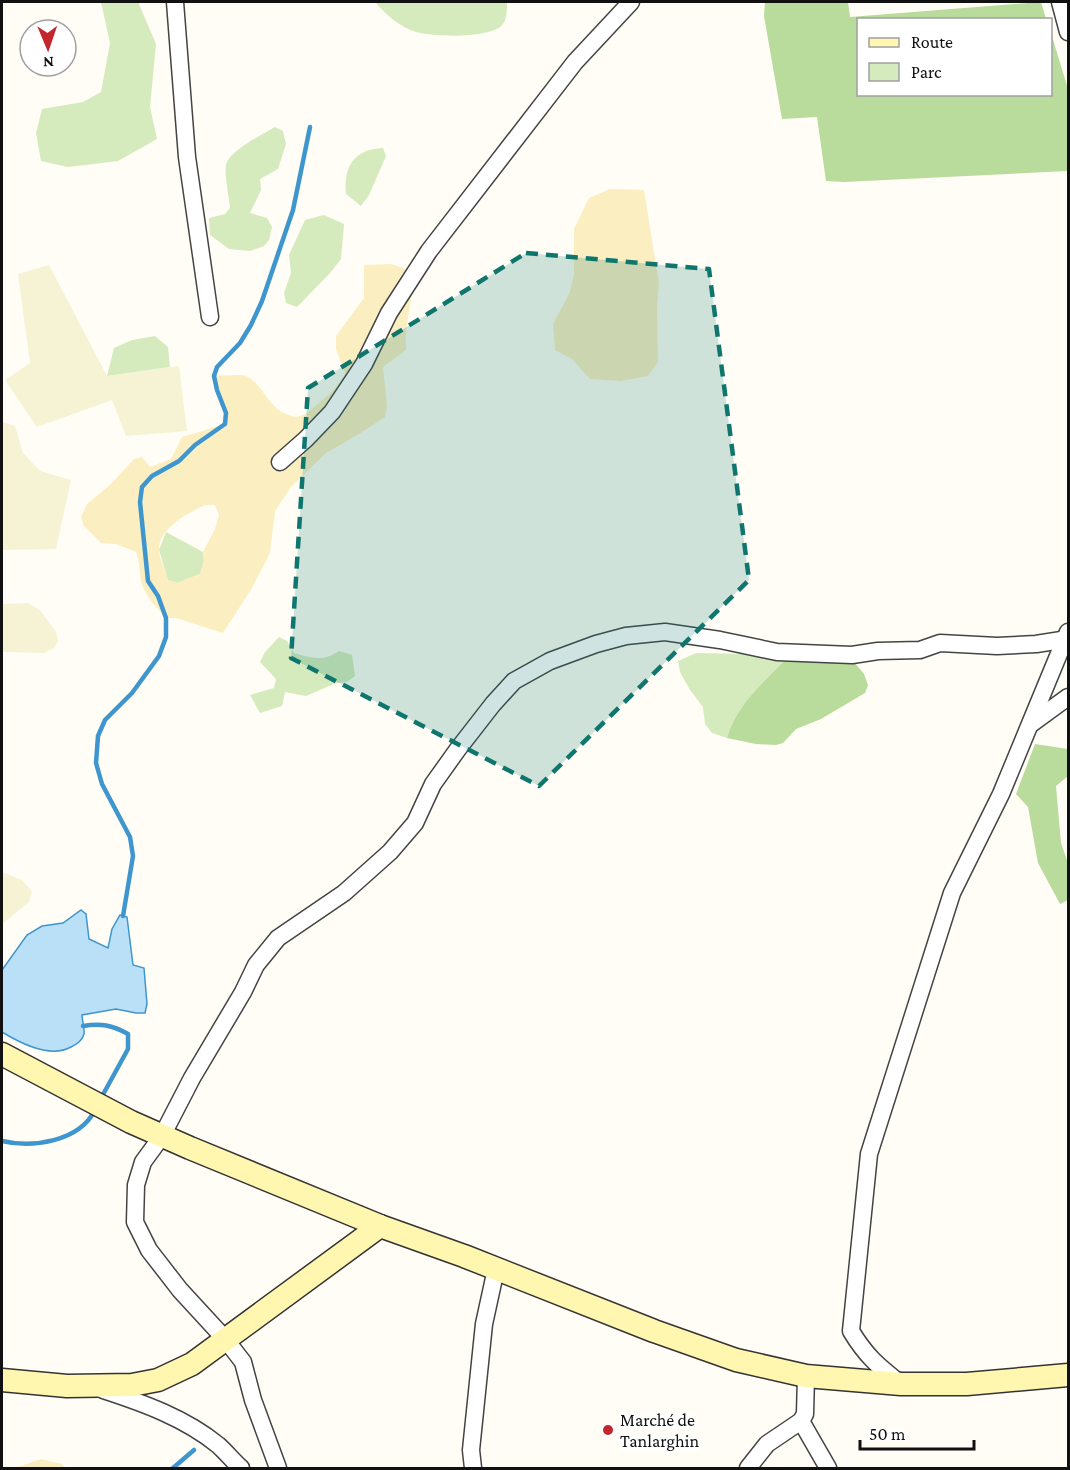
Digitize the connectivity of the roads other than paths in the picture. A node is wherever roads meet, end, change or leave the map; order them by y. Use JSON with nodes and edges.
{"nodes":[{"id":1,"x":175,"y":2,"type":"edge"},
{"id":2,"x":631,"y":2,"type":"edge"},
{"id":3,"x":1060,"y":2,"type":"edge"},
{"id":4,"x":1068,"y":32,"type":"edge"},
{"id":5,"x":210,"y":317,"type":"dead end"},
{"id":6,"x":279,"y":462,"type":"dead end"},
{"id":7,"x":1067,"y":637,"type":"edge"},
{"id":8,"x":1068,"y":697,"type":"edge"},
{"id":9,"x":1030,"y":724,"type":"junction"},
{"id":10,"x":2,"y":1054,"type":"edge"},
{"id":11,"x":162,"y":1136,"type":"junction"},
{"id":12,"x":380,"y":1226,"type":"junction"},
{"id":13,"x":496,"y":1269,"type":"junction"},
{"id":14,"x":226,"y":1340,"type":"junction"},
{"id":15,"x":1068,"y":1375,"type":"edge"},
{"id":16,"x":806,"y":1376,"type":"junction"},
{"id":17,"x":2,"y":1380,"type":"edge"},
{"id":18,"x":901,"y":1383,"type":"junction"},
{"id":19,"x":90,"y":1385,"type":"junction"},
{"id":20,"x":801,"y":1421,"type":"junction"},
{"id":21,"x":241,"y":1468,"type":"edge"},
{"id":22,"x":279,"y":1468,"type":"edge"},
{"id":23,"x":473,"y":1468,"type":"edge"},
{"id":24,"x":748,"y":1468,"type":"edge"},
{"id":25,"x":828,"y":1468,"type":"edge"}],
"edges":[{"from":1,"to":5,"type":"street"},
{"from":2,"to":6,"type":"street"},
{"from":3,"to":4,"type":"street"},
{"from":7,"to":9,"type":"street"},
{"from":7,"to":11,"type":"street"},
{"from":8,"to":9,"type":"street"},
{"from":9,"to":18,"type":"street"},
{"from":10,"to":11,"type":"street"},
{"from":11,"to":12,"type":"street"},
{"from":11,"to":14,"type":"street"},
{"from":12,"to":13,"type":"street"},
{"from":12,"to":14,"type":"street"},
{"from":13,"to":16,"type":"street"},
{"from":13,"to":23,"type":"street"},
{"from":14,"to":19,"type":"street"},
{"from":14,"to":22,"type":"street"},
{"from":15,"to":18,"type":"street"},
{"from":16,"to":18,"type":"street"},
{"from":16,"to":20,"type":"street"},
{"from":17,"to":19,"type":"street"},
{"from":19,"to":21,"type":"street"},
{"from":20,"to":24,"type":"street"},
{"from":20,"to":25,"type":"street"}]}
